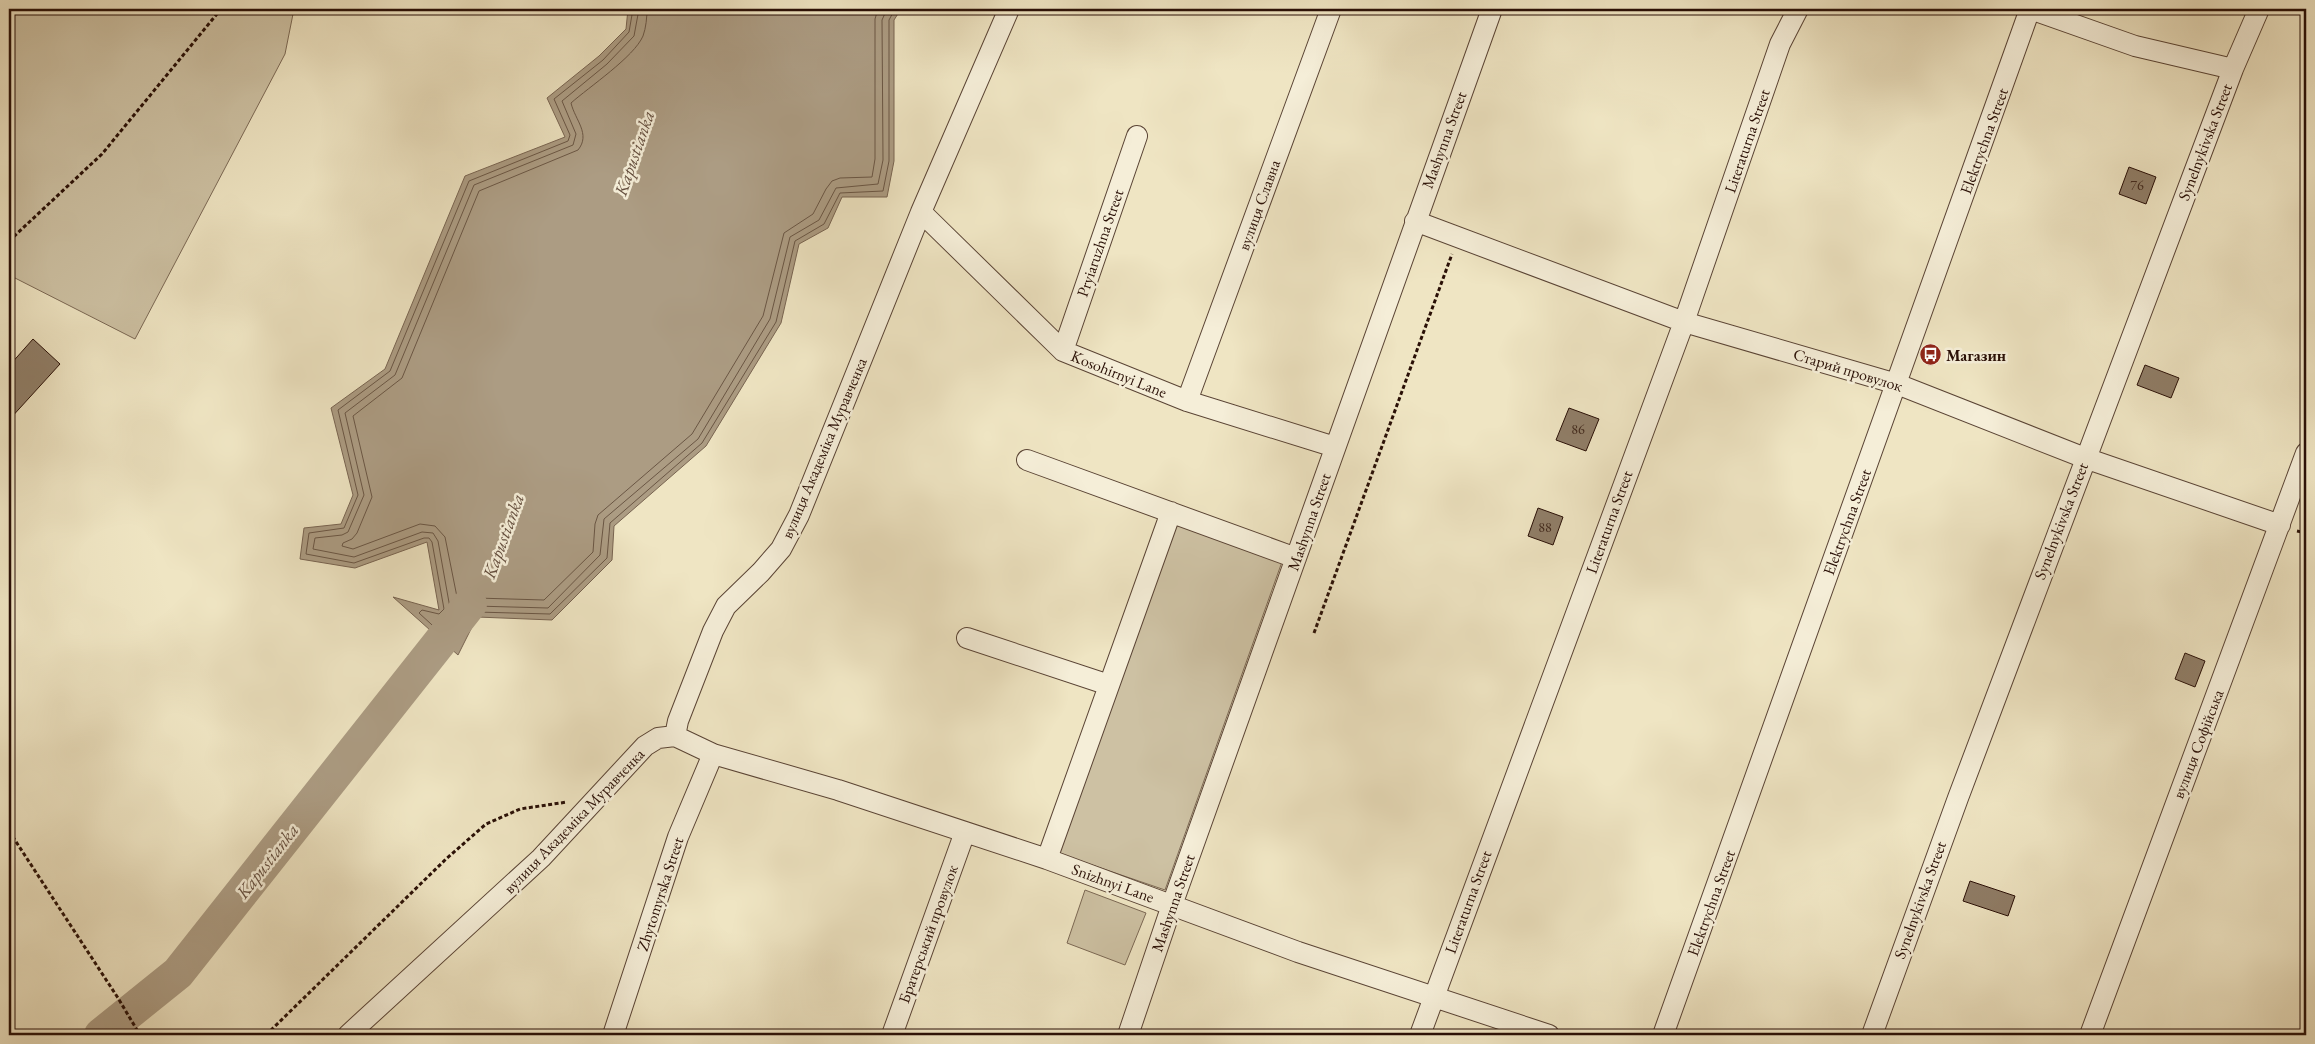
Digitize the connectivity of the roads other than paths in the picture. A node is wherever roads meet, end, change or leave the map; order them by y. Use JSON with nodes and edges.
{"nodes":[{"id":1,"x":1009,"y":9,"type":"edge"},
{"id":2,"x":1331,"y":9,"type":"edge"},
{"id":3,"x":1492,"y":9,"type":"edge"},
{"id":4,"x":1798,"y":9,"type":"edge"},
{"id":5,"x":2030,"y":9,"type":"edge"},
{"id":6,"x":2259,"y":9,"type":"edge"},
{"id":7,"x":2233,"y":69,"type":"junction"},
{"id":8,"x":1137,"y":136,"type":"dead end"},
{"id":9,"x":921,"y":212,"type":"junction"},
{"id":10,"x":1415,"y":221,"type":"junction"},
{"id":11,"x":1684,"y":322,"type":"junction"},
{"id":12,"x":1063,"y":351,"type":"junction"},
{"id":13,"x":1897,"y":384,"type":"junction"},
{"id":14,"x":1187,"y":401,"type":"junction"},
{"id":15,"x":1335,"y":447,"type":"junction"},
{"id":16,"x":2306,"y":452,"type":"edge"},
{"id":17,"x":2085,"y":458,"type":"junction"},
{"id":18,"x":1027,"y":460,"type":"dead end"},
{"id":19,"x":1171,"y":512,"type":"junction"},
{"id":20,"x":2280,"y":525,"type":"junction"},
{"id":21,"x":1296,"y":558,"type":"junction"},
{"id":22,"x":967,"y":638,"type":"dead end"},
{"id":23,"x":1109,"y":685,"type":"junction"},
{"id":24,"x":675,"y":736,"type":"junction"},
{"id":25,"x":713,"y":754,"type":"junction"},
{"id":26,"x":965,"y":832,"type":"junction"},
{"id":27,"x":1047,"y":859,"type":"junction"},
{"id":28,"x":1172,"y":905,"type":"junction"},
{"id":29,"x":1433,"y":996,"type":"junction"},
{"id":30,"x":348,"y":1035,"type":"edge"},
{"id":31,"x":613,"y":1035,"type":"edge"},
{"id":32,"x":892,"y":1035,"type":"edge"},
{"id":33,"x":1128,"y":1035,"type":"edge"},
{"id":34,"x":1420,"y":1035,"type":"edge"},
{"id":35,"x":1549,"y":1035,"type":"edge"},
{"id":36,"x":1663,"y":1035,"type":"edge"},
{"id":37,"x":1872,"y":1035,"type":"edge"},
{"id":38,"x":2090,"y":1035,"type":"edge"}],
"edges":[{"from":1,"to":9,"type":"street","name":"вулиця Академіка Муравченка"},
{"from":2,"to":14,"type":"street","name":"вулиця Славна"},
{"from":3,"to":10,"type":"street","name":"Mashynna Street"},
{"from":4,"to":11,"type":"street","name":"Literaturna Street"},
{"from":5,"to":7,"type":"street"},
{"from":5,"to":13,"type":"street","name":"Elektrychna Street"},
{"from":6,"to":7,"type":"street","name":"Synelnykivska Street"},
{"from":7,"to":17,"type":"street","name":"Synelnykivska Street"},
{"from":8,"to":12,"type":"street","name":"Pryiaruzhna Street"},
{"from":9,"to":12,"type":"street","name":"Kosohirnyi Lane"},
{"from":9,"to":24,"type":"street","name":"вулиця Академіка Муравченка"},
{"from":10,"to":11,"type":"street","name":"Старий провулок"},
{"from":10,"to":15,"type":"street","name":"Mashynna Street"},
{"from":11,"to":13,"type":"street","name":"Старий провулок"},
{"from":11,"to":29,"type":"street","name":"Literaturna Street"},
{"from":12,"to":14,"type":"street","name":"Kosohirnyi Lane"},
{"from":13,"to":17,"type":"street","name":"Старий провулок"},
{"from":13,"to":36,"type":"street","name":"Elektrychna Street"},
{"from":14,"to":15,"type":"street","name":"Kosohirnyi Lane"},
{"from":15,"to":21,"type":"street","name":"Mashynna Street"},
{"from":16,"to":20,"type":"street","name":"вулиця Софійська"},
{"from":17,"to":20,"type":"street","name":"Старий провулок"},
{"from":17,"to":37,"type":"street","name":"Synelnykivska Street"},
{"from":18,"to":19,"type":"street"},
{"from":19,"to":21,"type":"street"},
{"from":19,"to":23,"type":"street"},
{"from":20,"to":38,"type":"street","name":"вулиця Софійська"},
{"from":21,"to":28,"type":"street","name":"Mashynna Street"},
{"from":22,"to":23,"type":"street"},
{"from":23,"to":27,"type":"street"},
{"from":24,"to":25,"type":"street","name":"Snizhnyi Lane"},
{"from":24,"to":30,"type":"street","name":"вулиця Академіка Муравченка"},
{"from":25,"to":26,"type":"street","name":"Snizhnyi Lane"},
{"from":25,"to":31,"type":"street","name":"Zhytomyrska Street"},
{"from":26,"to":27,"type":"street","name":"Snizhnyi Lane"},
{"from":26,"to":32,"type":"street","name":"Братерський провулок"},
{"from":27,"to":28,"type":"street","name":"Snizhnyi Lane"},
{"from":28,"to":29,"type":"street","name":"Snizhnyi Lane"},
{"from":28,"to":33,"type":"street","name":"Mashynna Street"},
{"from":29,"to":34,"type":"street","name":"Literaturna Street"},
{"from":29,"to":35,"type":"street","name":"Snizhnyi Lane"}]}
